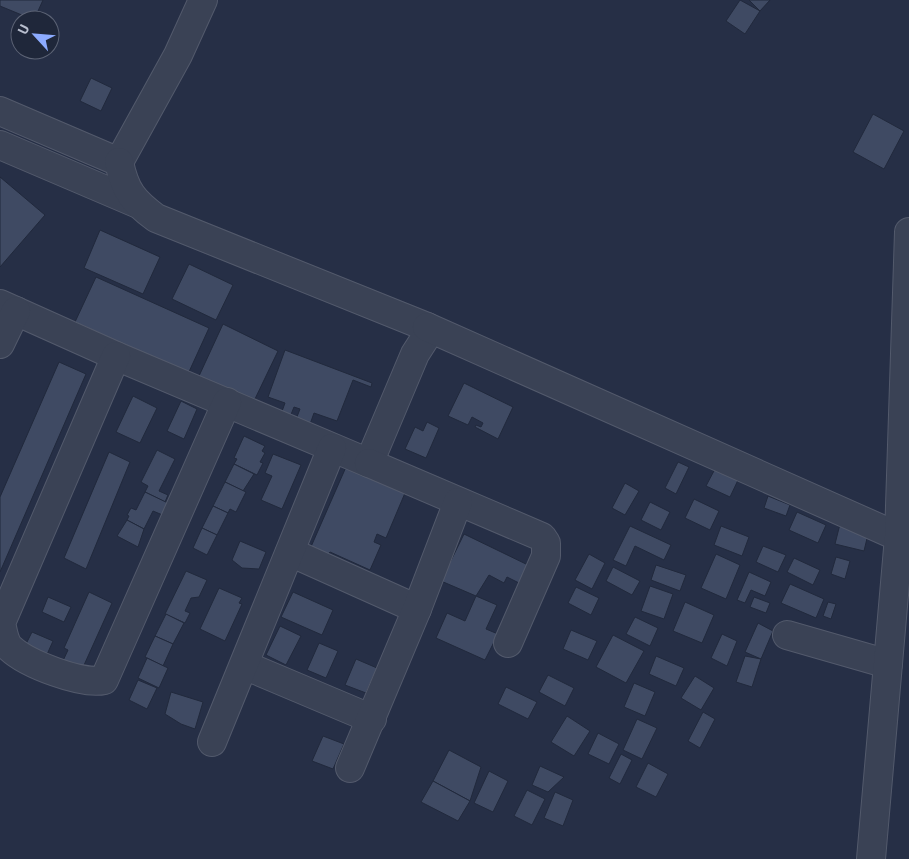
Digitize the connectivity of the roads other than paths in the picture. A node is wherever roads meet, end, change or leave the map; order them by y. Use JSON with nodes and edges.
{"nodes":[{"id":1,"x":203,"y":0,"type":"edge"},
{"id":2,"x":0,"y":111,"type":"edge"},
{"id":3,"x":0,"y":145,"type":"edge"},
{"id":4,"x":119,"y":162,"type":"junction"},
{"id":5,"x":136,"y":203,"type":"junction"},
{"id":6,"x":909,"y":232,"type":"edge"},
{"id":7,"x":8,"y":307,"type":"edge"},
{"id":8,"x":427,"y":327,"type":"junction"},
{"id":9,"x":0,"y":344,"type":"edge"},
{"id":10,"x":116,"y":356,"type":"junction"},
{"id":11,"x":227,"y":402,"type":"junction"},
{"id":12,"x":332,"y":448,"type":"junction"},
{"id":13,"x":369,"y":463,"type":"junction"},
{"id":14,"x":458,"y":502,"type":"junction"},
{"id":15,"x":899,"y":537,"type":"junction"},
{"id":16,"x":290,"y":552,"type":"junction"},
{"id":17,"x":417,"y":609,"type":"junction"},
{"id":18,"x":787,"y":635,"type":"dead end"},
{"id":19,"x":508,"y":643,"type":"dead end"},
{"id":20,"x":888,"y":664,"type":"junction"},
{"id":21,"x":244,"y":665,"type":"junction"},
{"id":22,"x":372,"y":719,"type":"junction"},
{"id":23,"x":212,"y":742,"type":"dead end"},
{"id":24,"x":350,"y":768,"type":"dead end"},
{"id":25,"x":870,"y":855,"type":"edge"}],
"edges":[{"from":1,"to":4,"type":"street"},
{"from":2,"to":4,"type":"street"},
{"from":3,"to":5,"type":"street"},
{"from":4,"to":5,"type":"street"},
{"from":5,"to":8,"type":"street"},
{"from":6,"to":15,"type":"street"},
{"from":7,"to":9,"type":"street"},
{"from":7,"to":10,"type":"street"},
{"from":8,"to":13,"type":"street"},
{"from":8,"to":15,"type":"street"},
{"from":10,"to":11,"type":"street"},
{"from":10,"to":11,"type":"street"},
{"from":11,"to":12,"type":"street"},
{"from":12,"to":13,"type":"street"},
{"from":12,"to":16,"type":"street"},
{"from":13,"to":14,"type":"street"},
{"from":14,"to":17,"type":"street"},
{"from":14,"to":19,"type":"street"},
{"from":15,"to":20,"type":"street"},
{"from":16,"to":17,"type":"street"},
{"from":16,"to":21,"type":"street"},
{"from":17,"to":22,"type":"street"},
{"from":18,"to":20,"type":"street"},
{"from":20,"to":25,"type":"street"},
{"from":21,"to":22,"type":"street"},
{"from":21,"to":23,"type":"street"},
{"from":22,"to":24,"type":"street"}]}
